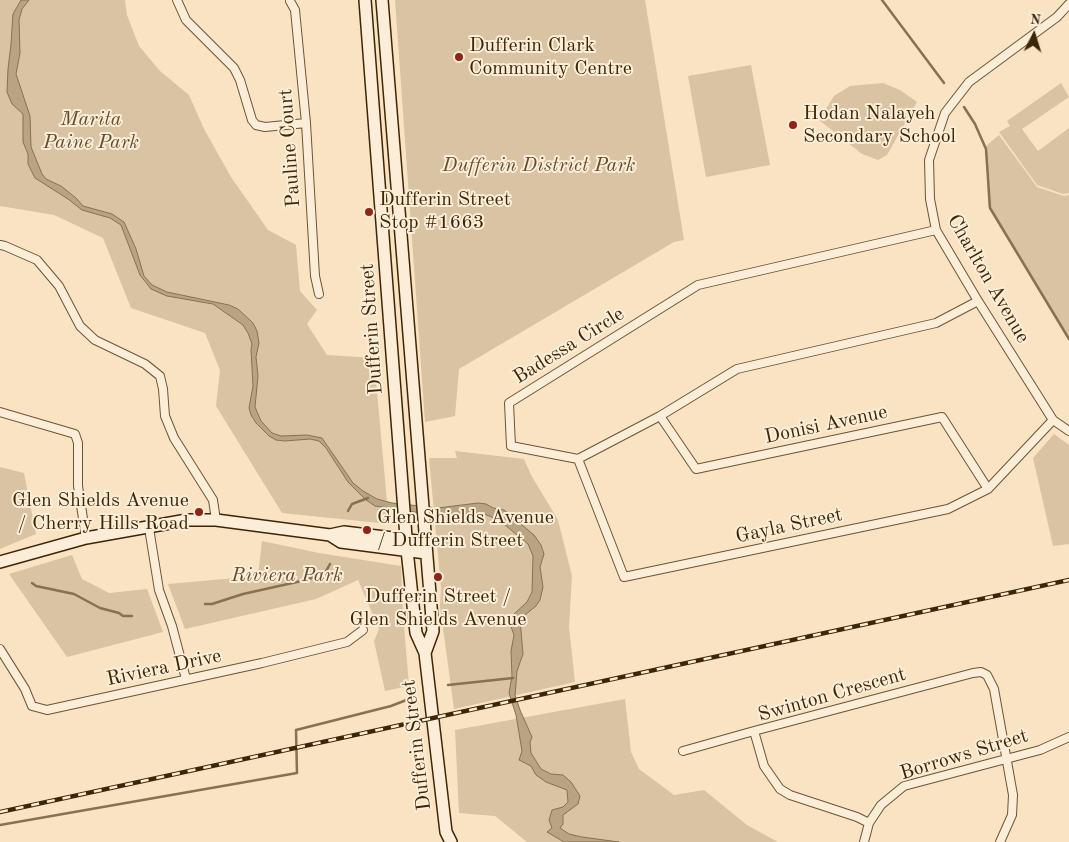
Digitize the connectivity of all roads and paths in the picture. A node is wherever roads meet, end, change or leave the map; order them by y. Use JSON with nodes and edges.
{"nodes":[{"id":1,"x":177,"y":0,"type":"edge"},
{"id":2,"x":365,"y":0,"type":"edge"},
{"id":3,"x":382,"y":0,"type":"edge"},
{"id":4,"x":290,"y":1,"type":"dead end"},
{"id":5,"x":1069,"y":4,"type":"edge"},
{"id":6,"x":306,"y":123,"type":"junction"},
{"id":7,"x":936,"y":230,"type":"junction"},
{"id":8,"x":0,"y":246,"type":"edge"},
{"id":9,"x":319,"y":294,"type":"dead end"},
{"id":10,"x":978,"y":301,"type":"junction"},
{"id":11,"x":0,"y":412,"type":"edge"},
{"id":12,"x":660,"y":416,"type":"junction"},
{"id":13,"x":1053,"y":420,"type":"junction"},
{"id":14,"x":1069,"y":431,"type":"edge"},
{"id":15,"x":578,"y":459,"type":"junction"},
{"id":16,"x":988,"y":489,"type":"junction"},
{"id":17,"x":216,"y":520,"type":"junction"},
{"id":18,"x":149,"y":528,"type":"junction"},
{"id":19,"x":86,"y":538,"type":"junction"},
{"id":20,"x":407,"y":545,"type":"junction"},
{"id":21,"x":426,"y":547,"type":"junction"},
{"id":22,"x":0,"y":562,"type":"edge"},
{"id":23,"x":363,"y":630,"type":"dead end"},
{"id":24,"x":0,"y":649,"type":"edge"},
{"id":25,"x":425,"y":653,"type":"junction"},
{"id":26,"x":186,"y":679,"type":"junction"},
{"id":27,"x":754,"y":731,"type":"junction"},
{"id":28,"x":1069,"y":736,"type":"edge"},
{"id":29,"x":684,"y":751,"type":"dead end"},
{"id":30,"x":1006,"y":758,"type":"junction"},
{"id":31,"x":869,"y":823,"type":"junction"},
{"id":32,"x":446,"y":839,"type":"edge"},
{"id":33,"x":864,"y":842,"type":"edge"},
{"id":34,"x":1000,"y":842,"type":"edge"}],
"edges":[{"from":1,"to":6,"type":"street"},
{"from":2,"to":20,"type":"main road","name":"Dufferin Street"},
{"from":3,"to":21,"type":"main road","name":"Dufferin Street"},
{"from":4,"to":6,"type":"street","name":"Pauline Court"},
{"from":5,"to":7,"type":"street","name":"Charlton Avenue"},
{"from":6,"to":9,"type":"street","name":"Pauline Court"},
{"from":7,"to":10,"type":"street","name":"Charlton Avenue"},
{"from":7,"to":15,"type":"street","name":"Badessa Circle"},
{"from":8,"to":17,"type":"street"},
{"from":10,"to":12,"type":"street"},
{"from":10,"to":13,"type":"street","name":"Charlton Avenue"},
{"from":11,"to":19,"type":"street"},
{"from":12,"to":15,"type":"street"},
{"from":12,"to":16,"type":"street","name":"Donisi Avenue"},
{"from":13,"to":14,"type":"street","name":"Charlton Avenue"},
{"from":13,"to":16,"type":"street","name":"Gayla Street"},
{"from":15,"to":16,"type":"street","name":"Gayla Street"},
{"from":17,"to":18,"type":"main road"},
{"from":17,"to":20,"type":"main road"},
{"from":18,"to":19,"type":"main road"},
{"from":18,"to":26,"type":"street"},
{"from":19,"to":22,"type":"main road"},
{"from":20,"to":21,"type":"main road"},
{"from":20,"to":25,"type":"main road","name":"Dufferin Street"},
{"from":21,"to":25,"type":"main road","name":"Dufferin Street"},
{"from":23,"to":26,"type":"street","name":"Riviera Drive"},
{"from":24,"to":26,"type":"street","name":"Riviera Drive"},
{"from":25,"to":32,"type":"main road","name":"Dufferin Street"},
{"from":27,"to":29,"type":"street"},
{"from":27,"to":30,"type":"street","name":"Swinton Crescent"},
{"from":27,"to":31,"type":"street","name":"Swinton Crescent"},
{"from":28,"to":30,"type":"street","name":"Borrows Street"},
{"from":30,"to":31,"type":"street","name":"Borrows Street"},
{"from":30,"to":34,"type":"street"},
{"from":31,"to":33,"type":"street","name":"Borrows Street"}]}
